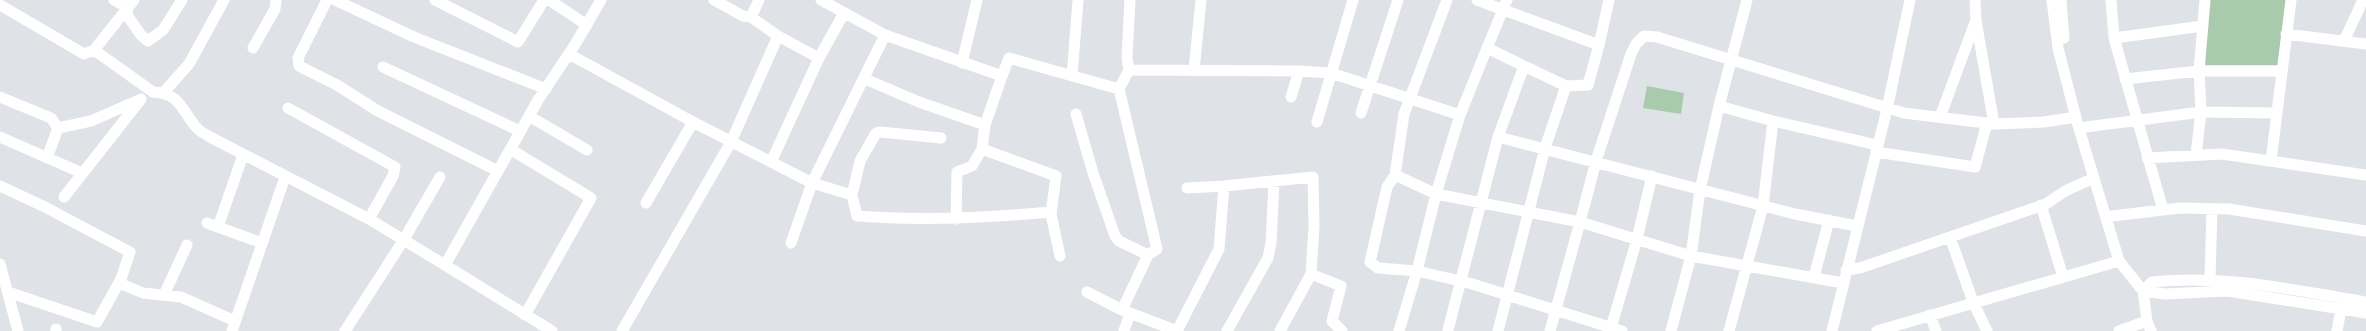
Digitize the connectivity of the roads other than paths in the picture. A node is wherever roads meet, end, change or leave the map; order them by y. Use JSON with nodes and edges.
{"nodes":[{"id":1,"x":114,"y":0,"type":"edge"},
{"id":2,"x":182,"y":0,"type":"edge"},
{"id":3,"x":224,"y":0,"type":"edge"},
{"id":4,"x":276,"y":0,"type":"edge"},
{"id":5,"x":327,"y":0,"type":"edge"},
{"id":6,"x":335,"y":0,"type":"edge"},
{"id":7,"x":435,"y":0,"type":"edge"},
{"id":8,"x":544,"y":0,"type":"edge"},
{"id":9,"x":549,"y":0,"type":"edge"},
{"id":10,"x":601,"y":0,"type":"edge"},
{"id":11,"x":714,"y":0,"type":"edge"},
{"id":12,"x":759,"y":0,"type":"edge"},
{"id":13,"x":821,"y":0,"type":"edge"},
{"id":14,"x":1078,"y":0,"type":"edge"},
{"id":15,"x":1130,"y":0,"type":"edge"},
{"id":16,"x":1201,"y":0,"type":"edge"},
{"id":17,"x":1353,"y":0,"type":"edge"},
{"id":18,"x":1398,"y":0,"type":"edge"},
{"id":19,"x":1447,"y":0,"type":"edge"},
{"id":20,"x":1477,"y":0,"type":"edge"},
{"id":21,"x":1609,"y":0,"type":"edge"},
{"id":22,"x":1747,"y":0,"type":"edge"},
{"id":23,"x":1910,"y":0,"type":"edge"},
{"id":24,"x":1975,"y":0,"type":"edge"},
{"id":25,"x":2052,"y":0,"type":"edge"},
{"id":26,"x":2060,"y":0,"type":"edge"},
{"id":27,"x":2111,"y":0,"type":"edge"},
{"id":28,"x":2205,"y":0,"type":"edge"},
{"id":29,"x":2291,"y":0,"type":"edge"},
{"id":30,"x":2363,"y":0,"type":"edge"},
{"id":31,"x":973,"y":1,"type":"edge"},
{"id":32,"x":131,"y":4,"type":"edge"},
{"id":33,"x":1506,"y":4,"type":"edge"},
{"id":34,"x":0,"y":5,"type":"edge"},
{"id":35,"x":844,"y":13,"type":"junction"},
{"id":36,"x":751,"y":17,"type":"junction"},
{"id":37,"x":1976,"y":20,"type":"junction"},
{"id":38,"x":586,"y":25,"type":"junction"},
{"id":39,"x":2203,"y":26,"type":"junction"},
{"id":40,"x":2286,"y":34,"type":"junction"},
{"id":41,"x":884,"y":35,"type":"junction"},
{"id":42,"x":778,"y":36,"type":"junction"},
{"id":43,"x":2114,"y":38,"type":"junction"},
{"id":44,"x":2344,"y":41,"type":"junction"},
{"id":45,"x":2366,"y":44,"type":"edge"},
{"id":46,"x":1600,"y":45,"type":"junction"},
{"id":47,"x":254,"y":48,"type":"dead end"},
{"id":48,"x":1487,"y":48,"type":"junction"},
{"id":49,"x":94,"y":50,"type":"junction"},
{"id":50,"x":569,"y":54,"type":"junction"},
{"id":51,"x":819,"y":58,"type":"junction"},
{"id":52,"x":1731,"y":60,"type":"junction"},
{"id":53,"x":962,"y":63,"type":"junction"},
{"id":54,"x":1524,"y":66,"type":"junction"},
{"id":55,"x":383,"y":68,"type":"dead end"},
{"id":56,"x":1129,"y":70,"type":"junction"},
{"id":57,"x":1194,"y":70,"type":"junction"},
{"id":58,"x":1299,"y":71,"type":"junction"},
{"id":59,"x":2199,"y":71,"type":"junction"},
{"id":60,"x":2282,"y":71,"type":"junction"},
{"id":61,"x":1331,"y":73,"type":"junction"},
{"id":62,"x":1002,"y":76,"type":"junction"},
{"id":63,"x":1072,"y":76,"type":"junction"},
{"id":64,"x":865,"y":79,"type":"junction"},
{"id":65,"x":2125,"y":79,"type":"junction"},
{"id":66,"x":1371,"y":85,"type":"junction"},
{"id":67,"x":1566,"y":86,"type":"junction"},
{"id":68,"x":546,"y":89,"type":"junction"},
{"id":69,"x":1119,"y":89,"type":"junction"},
{"id":70,"x":158,"y":92,"type":"junction"},
{"id":71,"x":0,"y":97,"type":"edge"},
{"id":72,"x":1291,"y":97,"type":"dead end"},
{"id":73,"x":141,"y":99,"type":"junction"},
{"id":74,"x":1410,"y":99,"type":"junction"},
{"id":75,"x":1719,"y":106,"type":"junction"},
{"id":76,"x":288,"y":108,"type":"dead end"},
{"id":77,"x":1887,"y":109,"type":"junction"},
{"id":78,"x":2201,"y":112,"type":"junction"},
{"id":79,"x":1361,"y":113,"type":"dead end"},
{"id":80,"x":2277,"y":113,"type":"junction"},
{"id":81,"x":1076,"y":114,"type":"dead end"},
{"id":82,"x":1460,"y":115,"type":"junction"},
{"id":83,"x":529,"y":116,"type":"junction"},
{"id":84,"x":1940,"y":117,"type":"junction"},
{"id":85,"x":2076,"y":117,"type":"junction"},
{"id":86,"x":2136,"y":119,"type":"junction"},
{"id":87,"x":1773,"y":120,"type":"junction"},
{"id":88,"x":693,"y":122,"type":"junction"},
{"id":89,"x":1317,"y":122,"type":"dead end"},
{"id":90,"x":1991,"y":124,"type":"junction"},
{"id":91,"x":985,"y":125,"type":"junction"},
{"id":92,"x":2086,"y":127,"type":"junction"},
{"id":93,"x":58,"y":128,"type":"junction"},
{"id":94,"x":520,"y":131,"type":"junction"},
{"id":95,"x":0,"y":137,"type":"edge"},
{"id":96,"x":1498,"y":137,"type":"junction"},
{"id":97,"x":941,"y":138,"type":"dead end"},
{"id":98,"x":731,"y":142,"type":"junction"},
{"id":99,"x":1545,"y":148,"type":"junction"},
{"id":100,"x":1877,"y":148,"type":"junction"},
{"id":101,"x":510,"y":149,"type":"junction"},
{"id":102,"x":982,"y":149,"type":"junction"},
{"id":103,"x":587,"y":150,"type":"dead end"},
{"id":104,"x":244,"y":155,"type":"junction"},
{"id":105,"x":2196,"y":155,"type":"junction"},
{"id":106,"x":47,"y":158,"type":"junction"},
{"id":107,"x":2147,"y":158,"type":"junction"},
{"id":108,"x":1596,"y":161,"type":"junction"},
{"id":109,"x":2271,"y":161,"type":"junction"},
{"id":110,"x":771,"y":162,"type":"junction"},
{"id":111,"x":498,"y":171,"type":"junction"},
{"id":112,"x":82,"y":173,"type":"junction"},
{"id":113,"x":1395,"y":175,"type":"junction"},
{"id":114,"x":2366,"y":175,"type":"edge"},
{"id":115,"x":1652,"y":176,"type":"junction"},
{"id":116,"x":285,"y":177,"type":"junction"},
{"id":117,"x":440,"y":177,"type":"dead end"},
{"id":118,"x":2094,"y":178,"type":"junction"},
{"id":119,"x":1274,"y":181,"type":"junction"},
{"id":120,"x":812,"y":183,"type":"junction"},
{"id":121,"x":0,"y":186,"type":"edge"},
{"id":122,"x":1224,"y":186,"type":"junction"},
{"id":123,"x":1187,"y":188,"type":"dead end"},
{"id":124,"x":1700,"y":190,"type":"junction"},
{"id":125,"x":1436,"y":194,"type":"junction"},
{"id":126,"x":852,"y":195,"type":"junction"},
{"id":127,"x":64,"y":197,"type":"dead end"},
{"id":128,"x":1480,"y":201,"type":"junction"},
{"id":129,"x":646,"y":203,"type":"dead end"},
{"id":130,"x":2041,"y":205,"type":"junction"},
{"id":131,"x":1763,"y":206,"type":"junction"},
{"id":132,"x":2212,"y":209,"type":"junction"},
{"id":133,"x":2163,"y":210,"type":"junction"},
{"id":134,"x":1530,"y":211,"type":"junction"},
{"id":135,"x":1052,"y":212,"type":"junction"},
{"id":136,"x":2112,"y":216,"type":"junction"},
{"id":137,"x":369,"y":219,"type":"junction"},
{"id":138,"x":956,"y":219,"type":"junction"},
{"id":139,"x":1829,"y":220,"type":"junction"},
{"id":140,"x":1580,"y":222,"type":"junction"},
{"id":141,"x":207,"y":223,"type":"dead end"},
{"id":142,"x":1857,"y":226,"type":"junction"},
{"id":143,"x":218,"y":227,"type":"junction"},
{"id":144,"x":2366,"y":231,"type":"edge"},
{"id":145,"x":1950,"y":237,"type":"junction"},
{"id":146,"x":1637,"y":239,"type":"junction"},
{"id":147,"x":403,"y":241,"type":"junction"},
{"id":148,"x":262,"y":242,"type":"junction"},
{"id":149,"x":791,"y":243,"type":"dead end"},
{"id":150,"x":187,"y":244,"type":"dead end"},
{"id":151,"x":1148,"y":255,"type":"junction"},
{"id":152,"x":1060,"y":256,"type":"dead end"},
{"id":153,"x":1691,"y":256,"type":"junction"},
{"id":154,"x":2121,"y":263,"type":"junction"},
{"id":155,"x":0,"y":264,"type":"edge"},
{"id":156,"x":445,"y":265,"type":"junction"},
{"id":157,"x":1748,"y":266,"type":"junction"},
{"id":158,"x":1846,"y":270,"type":"junction"},
{"id":159,"x":1417,"y":271,"type":"junction"},
{"id":160,"x":1311,"y":274,"type":"junction"},
{"id":161,"x":1814,"y":277,"type":"junction"},
{"id":162,"x":2063,"y":277,"type":"junction"},
{"id":163,"x":2210,"y":279,"type":"junction"},
{"id":164,"x":1460,"y":281,"type":"junction"},
{"id":165,"x":119,"y":282,"type":"junction"},
{"id":166,"x":1843,"y":283,"type":"junction"},
{"id":167,"x":2143,"y":291,"type":"junction"},
{"id":168,"x":8,"y":292,"type":"junction"},
{"id":169,"x":1087,"y":292,"type":"dead end"},
{"id":170,"x":164,"y":295,"type":"junction"},
{"id":171,"x":1508,"y":295,"type":"junction"},
{"id":172,"x":1973,"y":302,"type":"junction"},
{"id":173,"x":2366,"y":302,"type":"edge"},
{"id":174,"x":2341,"y":309,"type":"junction"},
{"id":175,"x":1556,"y":310,"type":"junction"},
{"id":176,"x":1126,"y":312,"type":"junction"},
{"id":177,"x":2366,"y":313,"type":"edge"},
{"id":178,"x":525,"y":315,"type":"junction"},
{"id":179,"x":1930,"y":315,"type":"junction"},
{"id":180,"x":234,"y":326,"type":"edge"},
{"id":181,"x":1329,"y":326,"type":"edge"},
{"id":182,"x":2149,"y":326,"type":"edge"},
{"id":183,"x":96,"y":327,"type":"edge"},
{"id":184,"x":1611,"y":328,"type":"junction"},
{"id":185,"x":1448,"y":330,"type":"dead end"},
{"id":186,"x":18,"y":331,"type":"edge"},
{"id":187,"x":345,"y":331,"type":"edge"},
{"id":188,"x":552,"y":331,"type":"edge"},
{"id":189,"x":622,"y":331,"type":"edge"},
{"id":190,"x":1124,"y":331,"type":"edge"},
{"id":191,"x":1177,"y":331,"type":"edge"},
{"id":192,"x":1227,"y":331,"type":"edge"},
{"id":193,"x":1280,"y":331,"type":"edge"},
{"id":194,"x":1342,"y":331,"type":"edge"},
{"id":195,"x":1399,"y":331,"type":"edge"},
{"id":196,"x":1498,"y":331,"type":"edge"},
{"id":197,"x":1550,"y":331,"type":"edge"},
{"id":198,"x":1622,"y":331,"type":"edge"},
{"id":199,"x":1671,"y":331,"type":"edge"},
{"id":200,"x":1729,"y":331,"type":"edge"},
{"id":201,"x":1832,"y":331,"type":"edge"},
{"id":202,"x":1877,"y":331,"type":"edge"},
{"id":203,"x":1936,"y":331,"type":"edge"},
{"id":204,"x":1987,"y":331,"type":"edge"},
{"id":205,"x":2119,"y":331,"type":"edge"},
{"id":206,"x":2337,"y":331,"type":"edge"}],
"edges":[{"from":1,"to":32,"type":"street"},
{"from":2,"to":32,"type":"street"},
{"from":3,"to":70,"type":"street"},
{"from":4,"to":47,"type":"street"},
{"from":5,"to":111,"type":"street"},
{"from":6,"to":68,"type":"street"},
{"from":7,"to":8,"type":"street"},
{"from":9,"to":38,"type":"street"},
{"from":10,"to":38,"type":"street"},
{"from":11,"to":36,"type":"street"},
{"from":12,"to":36,"type":"street"},
{"from":13,"to":35,"type":"street"},
{"from":14,"to":63,"type":"street"},
{"from":15,"to":56,"type":"street"},
{"from":16,"to":57,"type":"street"},
{"from":17,"to":61,"type":"street"},
{"from":18,"to":66,"type":"street"},
{"from":19,"to":74,"type":"street"},
{"from":20,"to":33,"type":"street"},
{"from":21,"to":46,"type":"street"},
{"from":22,"to":52,"type":"street"},
{"from":23,"to":77,"type":"street"},
{"from":24,"to":37,"type":"street"},
{"from":25,"to":85,"type":"street"},
{"from":26,"to":92,"type":"street"},
{"from":27,"to":43,"type":"street"},
{"from":28,"to":39,"type":"street"},
{"from":29,"to":40,"type":"street"},
{"from":30,"to":44,"type":"street"},
{"from":31,"to":53,"type":"street"},
{"from":32,"to":49,"type":"street"},
{"from":33,"to":46,"type":"street"},
{"from":33,"to":48,"type":"street"},
{"from":34,"to":49,"type":"street"},
{"from":35,"to":41,"type":"street"},
{"from":35,"to":51,"type":"street"},
{"from":36,"to":42,"type":"street"},
{"from":37,"to":84,"type":"street"},
{"from":37,"to":90,"type":"street"},
{"from":38,"to":50,"type":"street"},
{"from":39,"to":43,"type":"street"},
{"from":39,"to":59,"type":"street"},
{"from":40,"to":44,"type":"street"},
{"from":40,"to":60,"type":"street"},
{"from":41,"to":53,"type":"street"},
{"from":41,"to":64,"type":"street"},
{"from":42,"to":51,"type":"street"},
{"from":42,"to":98,"type":"street"},
{"from":43,"to":65,"type":"street"},
{"from":44,"to":45,"type":"street"},
{"from":46,"to":67,"type":"street"},
{"from":48,"to":54,"type":"street"},
{"from":48,"to":82,"type":"street"},
{"from":49,"to":70,"type":"street"},
{"from":50,"to":68,"type":"street"},
{"from":50,"to":88,"type":"street"},
{"from":51,"to":110,"type":"street"},
{"from":52,"to":75,"type":"street"},
{"from":52,"to":77,"type":"street"},
{"from":52,"to":108,"type":"street"},
{"from":53,"to":62,"type":"street"},
{"from":54,"to":67,"type":"street"},
{"from":54,"to":96,"type":"street"},
{"from":55,"to":94,"type":"street"},
{"from":56,"to":57,"type":"street"},
{"from":56,"to":69,"type":"street"},
{"from":57,"to":58,"type":"street"},
{"from":58,"to":61,"type":"street"},
{"from":58,"to":72,"type":"street"},
{"from":59,"to":60,"type":"street"},
{"from":59,"to":65,"type":"street"},
{"from":59,"to":78,"type":"street"},
{"from":60,"to":80,"type":"street"},
{"from":61,"to":66,"type":"street"},
{"from":61,"to":89,"type":"street"},
{"from":62,"to":63,"type":"street"},
{"from":62,"to":91,"type":"street"},
{"from":63,"to":69,"type":"street"},
{"from":64,"to":91,"type":"street"},
{"from":64,"to":120,"type":"street"},
{"from":65,"to":86,"type":"street"},
{"from":66,"to":74,"type":"street"},
{"from":66,"to":79,"type":"street"},
{"from":67,"to":99,"type":"street"},
{"from":68,"to":83,"type":"street"},
{"from":69,"to":151,"type":"street"},
{"from":70,"to":73,"type":"street"},
{"from":70,"to":104,"type":"street"},
{"from":71,"to":93,"type":"street"},
{"from":73,"to":93,"type":"street"},
{"from":73,"to":112,"type":"street"},
{"from":74,"to":82,"type":"street"},
{"from":74,"to":113,"type":"street"},
{"from":75,"to":87,"type":"street"},
{"from":75,"to":124,"type":"street"},
{"from":76,"to":137,"type":"street"},
{"from":77,"to":84,"type":"street"},
{"from":77,"to":100,"type":"street"},
{"from":78,"to":80,"type":"street"},
{"from":78,"to":86,"type":"street"},
{"from":78,"to":105,"type":"street"},
{"from":80,"to":109,"type":"street"},
{"from":81,"to":151,"type":"street"},
{"from":82,"to":125,"type":"street"},
{"from":83,"to":94,"type":"street"},
{"from":83,"to":103,"type":"street"},
{"from":84,"to":90,"type":"street"},
{"from":85,"to":90,"type":"street"},
{"from":85,"to":118,"type":"street"},
{"from":86,"to":92,"type":"street"},
{"from":86,"to":107,"type":"street"},
{"from":87,"to":100,"type":"street"},
{"from":87,"to":131,"type":"street"},
{"from":88,"to":98,"type":"street"},
{"from":88,"to":129,"type":"street"},
{"from":90,"to":100,"type":"street"},
{"from":91,"to":102,"type":"street"},
{"from":92,"to":136,"type":"street"},
{"from":93,"to":106,"type":"street"},
{"from":94,"to":101,"type":"street"},
{"from":95,"to":106,"type":"street"},
{"from":96,"to":99,"type":"street"},
{"from":96,"to":128,"type":"street"},
{"from":97,"to":126,"type":"street"},
{"from":98,"to":110,"type":"street"},
{"from":98,"to":189,"type":"street"},
{"from":99,"to":108,"type":"street"},
{"from":99,"to":134,"type":"street"},
{"from":100,"to":142,"type":"street"},
{"from":101,"to":111,"type":"street"},
{"from":101,"to":178,"type":"street"},
{"from":102,"to":135,"type":"street"},
{"from":102,"to":138,"type":"street"},
{"from":104,"to":116,"type":"street"},
{"from":104,"to":143,"type":"street"},
{"from":105,"to":107,"type":"street"},
{"from":105,"to":109,"type":"street"},
{"from":106,"to":112,"type":"street"},
{"from":107,"to":133,"type":"street"},
{"from":108,"to":115,"type":"street"},
{"from":108,"to":140,"type":"street"},
{"from":109,"to":114,"type":"street"},
{"from":110,"to":120,"type":"street"},
{"from":111,"to":156,"type":"street"},
{"from":112,"to":127,"type":"street"},
{"from":113,"to":125,"type":"street"},
{"from":113,"to":159,"type":"street"},
{"from":115,"to":124,"type":"street"},
{"from":115,"to":146,"type":"street"},
{"from":116,"to":137,"type":"street"},
{"from":116,"to":148,"type":"street"},
{"from":117,"to":147,"type":"street"},
{"from":118,"to":130,"type":"street"},
{"from":118,"to":154,"type":"street"},
{"from":119,"to":122,"type":"street"},
{"from":119,"to":160,"type":"street"},
{"from":119,"to":192,"type":"street"},
{"from":120,"to":126,"type":"street"},
{"from":120,"to":149,"type":"street"},
{"from":121,"to":165,"type":"street"},
{"from":122,"to":123,"type":"street"},
{"from":122,"to":191,"type":"street"},
{"from":124,"to":131,"type":"street"},
{"from":124,"to":153,"type":"street"},
{"from":125,"to":128,"type":"street"},
{"from":125,"to":159,"type":"street"},
{"from":126,"to":138,"type":"street"},
{"from":128,"to":134,"type":"street"},
{"from":128,"to":164,"type":"street"},
{"from":130,"to":145,"type":"street"},
{"from":130,"to":162,"type":"street"},
{"from":131,"to":139,"type":"street"},
{"from":131,"to":157,"type":"street"},
{"from":132,"to":133,"type":"street"},
{"from":132,"to":144,"type":"street"},
{"from":132,"to":163,"type":"street"},
{"from":133,"to":136,"type":"street"},
{"from":134,"to":140,"type":"street"},
{"from":134,"to":171,"type":"street"},
{"from":135,"to":138,"type":"street"},
{"from":135,"to":152,"type":"street"},
{"from":136,"to":154,"type":"street"},
{"from":137,"to":147,"type":"street"},
{"from":139,"to":142,"type":"street"},
{"from":139,"to":161,"type":"street"},
{"from":140,"to":146,"type":"street"},
{"from":140,"to":175,"type":"street"},
{"from":141,"to":143,"type":"street"},
{"from":142,"to":158,"type":"street"},
{"from":143,"to":148,"type":"street"},
{"from":145,"to":158,"type":"street"},
{"from":145,"to":172,"type":"street"},
{"from":146,"to":153,"type":"street"},
{"from":146,"to":184,"type":"street"},
{"from":147,"to":156,"type":"street"},
{"from":147,"to":187,"type":"street"},
{"from":148,"to":180,"type":"street"},
{"from":150,"to":170,"type":"street"},
{"from":151,"to":176,"type":"street"},
{"from":153,"to":157,"type":"street"},
{"from":153,"to":199,"type":"street"},
{"from":154,"to":162,"type":"street"},
{"from":154,"to":167,"type":"street"},
{"from":155,"to":168,"type":"street"},
{"from":156,"to":178,"type":"street"},
{"from":157,"to":161,"type":"street"},
{"from":157,"to":200,"type":"street"},
{"from":158,"to":166,"type":"street"},
{"from":159,"to":164,"type":"street"},
{"from":159,"to":195,"type":"street"},
{"from":160,"to":181,"type":"street"},
{"from":160,"to":193,"type":"street"},
{"from":161,"to":166,"type":"street"},
{"from":162,"to":172,"type":"street"},
{"from":163,"to":167,"type":"street"},
{"from":163,"to":173,"type":"street"},
{"from":164,"to":171,"type":"street"},
{"from":164,"to":185,"type":"street"},
{"from":165,"to":170,"type":"street"},
{"from":165,"to":183,"type":"street"},
{"from":166,"to":201,"type":"street"},
{"from":167,"to":174,"type":"street"},
{"from":167,"to":182,"type":"street"},
{"from":168,"to":183,"type":"street"},
{"from":168,"to":186,"type":"street"},
{"from":169,"to":176,"type":"street"},
{"from":170,"to":180,"type":"street"},
{"from":171,"to":175,"type":"street"},
{"from":171,"to":196,"type":"street"},
{"from":172,"to":179,"type":"street"},
{"from":172,"to":204,"type":"street"},
{"from":174,"to":177,"type":"street"},
{"from":174,"to":206,"type":"street"},
{"from":175,"to":184,"type":"street"},
{"from":175,"to":197,"type":"street"},
{"from":176,"to":190,"type":"street"},
{"from":176,"to":191,"type":"street"},
{"from":178,"to":188,"type":"street"},
{"from":179,"to":202,"type":"street"},
{"from":179,"to":203,"type":"street"},
{"from":181,"to":194,"type":"street"},
{"from":182,"to":205,"type":"street"},
{"from":184,"to":198,"type":"street"}]}
